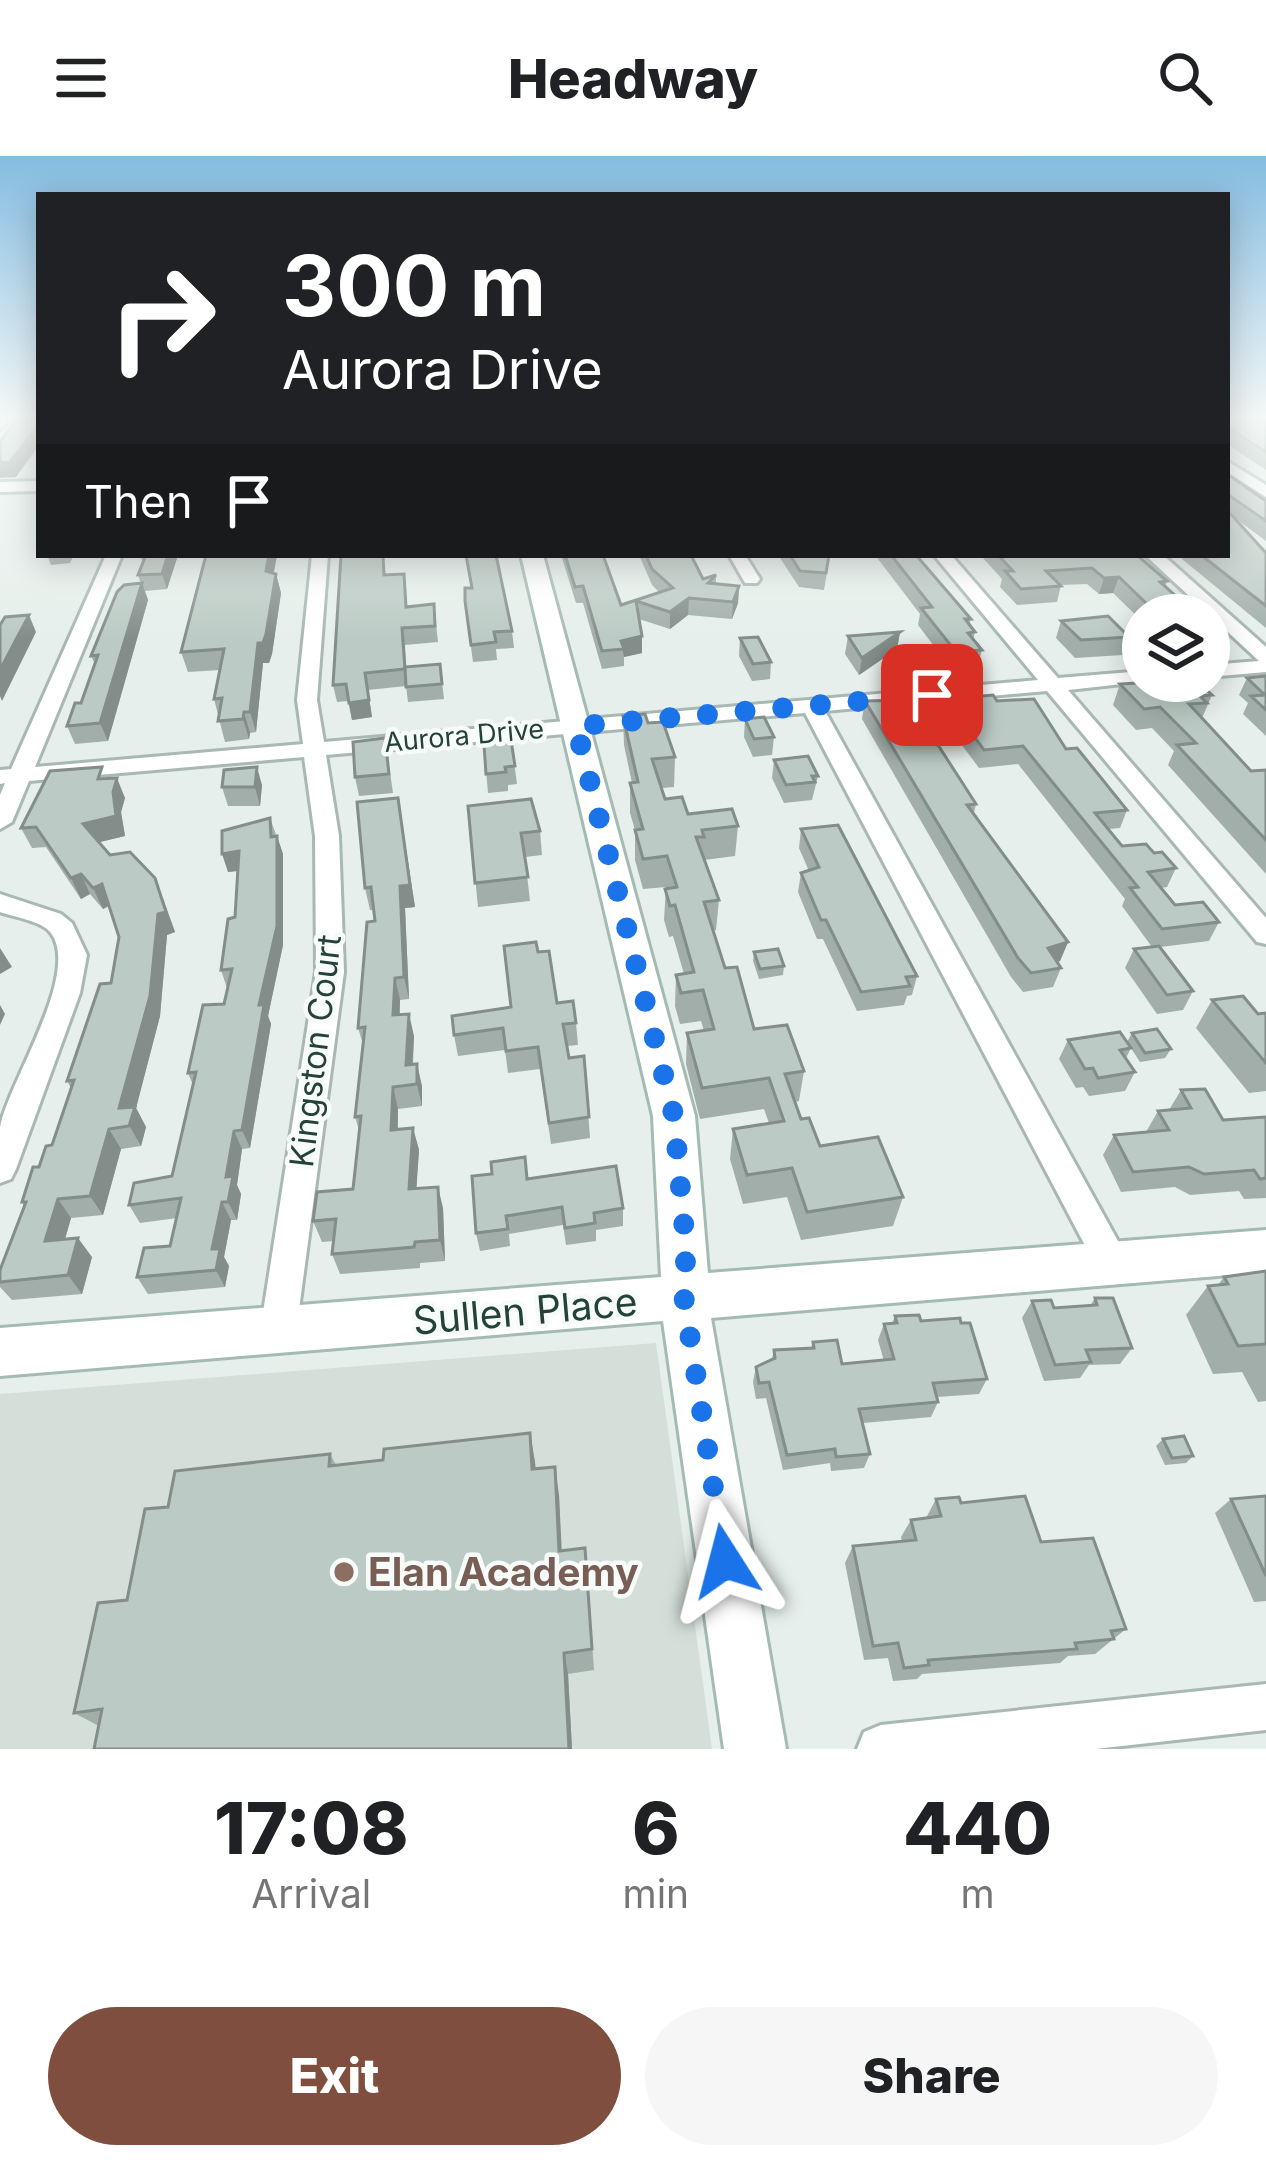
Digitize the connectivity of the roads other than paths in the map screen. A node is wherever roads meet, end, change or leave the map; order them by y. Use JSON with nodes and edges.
{"nodes":[{"id":1,"x":113,"y":558,"type":"edge"},
{"id":2,"x":320,"y":558,"type":"edge"},
{"id":3,"x":533,"y":558,"type":"edge"},
{"id":4,"x":739,"y":558,"type":"edge"},
{"id":5,"x":946,"y":558,"type":"edge"},
{"id":6,"x":1156,"y":558,"type":"edge"},
{"id":7,"x":752,"y":579,"type":"dead end"},
{"id":8,"x":1266,"y":657,"type":"edge"},
{"id":9,"x":1266,"y":666,"type":"edge"},
{"id":10,"x":1230,"y":669,"type":"edge"},
{"id":11,"x":1122,"y":679,"type":"edge"},
{"id":12,"x":1052,"y":685,"type":"junction"},
{"id":13,"x":812,"y":706,"type":"junction"},
{"id":14,"x":576,"y":726,"type":"junction"},
{"id":15,"x":313,"y":751,"type":"junction"},
{"id":16,"x":24,"y":775,"type":"junction"},
{"id":17,"x":0,"y":777,"type":"edge"},
{"id":18,"x":0,"y":823,"type":"edge"},
{"id":19,"x":0,"y":903,"type":"edge"},
{"id":20,"x":1266,"y":935,"type":"edge"},
{"id":21,"x":0,"y":1169,"type":"edge"},
{"id":22,"x":1266,"y":1251,"type":"edge"},
{"id":23,"x":1112,"y":1263,"type":"junction"},
{"id":24,"x":684,"y":1298,"type":"junction"},
{"id":25,"x":278,"y":1333,"type":"junction"},
{"id":26,"x":0,"y":1352,"type":"edge"},
{"id":27,"x":1266,"y":1707,"type":"edge"},
{"id":28,"x":755,"y":1749,"type":"edge"},
{"id":29,"x":880,"y":1749,"type":"edge"}],
"edges":[{"from":1,"to":16,"type":"street"},
{"from":2,"to":15,"type":"street","name":"Kingston Court"},
{"from":3,"to":14,"type":"street"},
{"from":4,"to":7,"type":"street"},
{"from":5,"to":12,"type":"street"},
{"from":6,"to":8,"type":"street"},
{"from":9,"to":10,"type":"street"},
{"from":11,"to":12,"type":"street","name":"Aurora Drive"},
{"from":12,"to":13,"type":"street","name":"Aurora Drive"},
{"from":12,"to":20,"type":"street"},
{"from":13,"to":14,"type":"street","name":"Aurora Drive"},
{"from":13,"to":23,"type":"street"},
{"from":14,"to":15,"type":"street","name":"Aurora Drive"},
{"from":14,"to":24,"type":"street"},
{"from":15,"to":16,"type":"street","name":"Aurora Drive"},
{"from":15,"to":25,"type":"street","name":"Kingston Court"},
{"from":16,"to":17,"type":"street","name":"Aurora Drive"},
{"from":16,"to":18,"type":"street"},
{"from":19,"to":21,"type":"street"},
{"from":22,"to":23,"type":"street","name":"Sullen Place"},
{"from":23,"to":24,"type":"street","name":"Sullen Place"},
{"from":24,"to":25,"type":"street","name":"Sullen Place"},
{"from":24,"to":28,"type":"street"},
{"from":25,"to":26,"type":"street","name":"Sullen Place"},
{"from":27,"to":29,"type":"street"}]}
